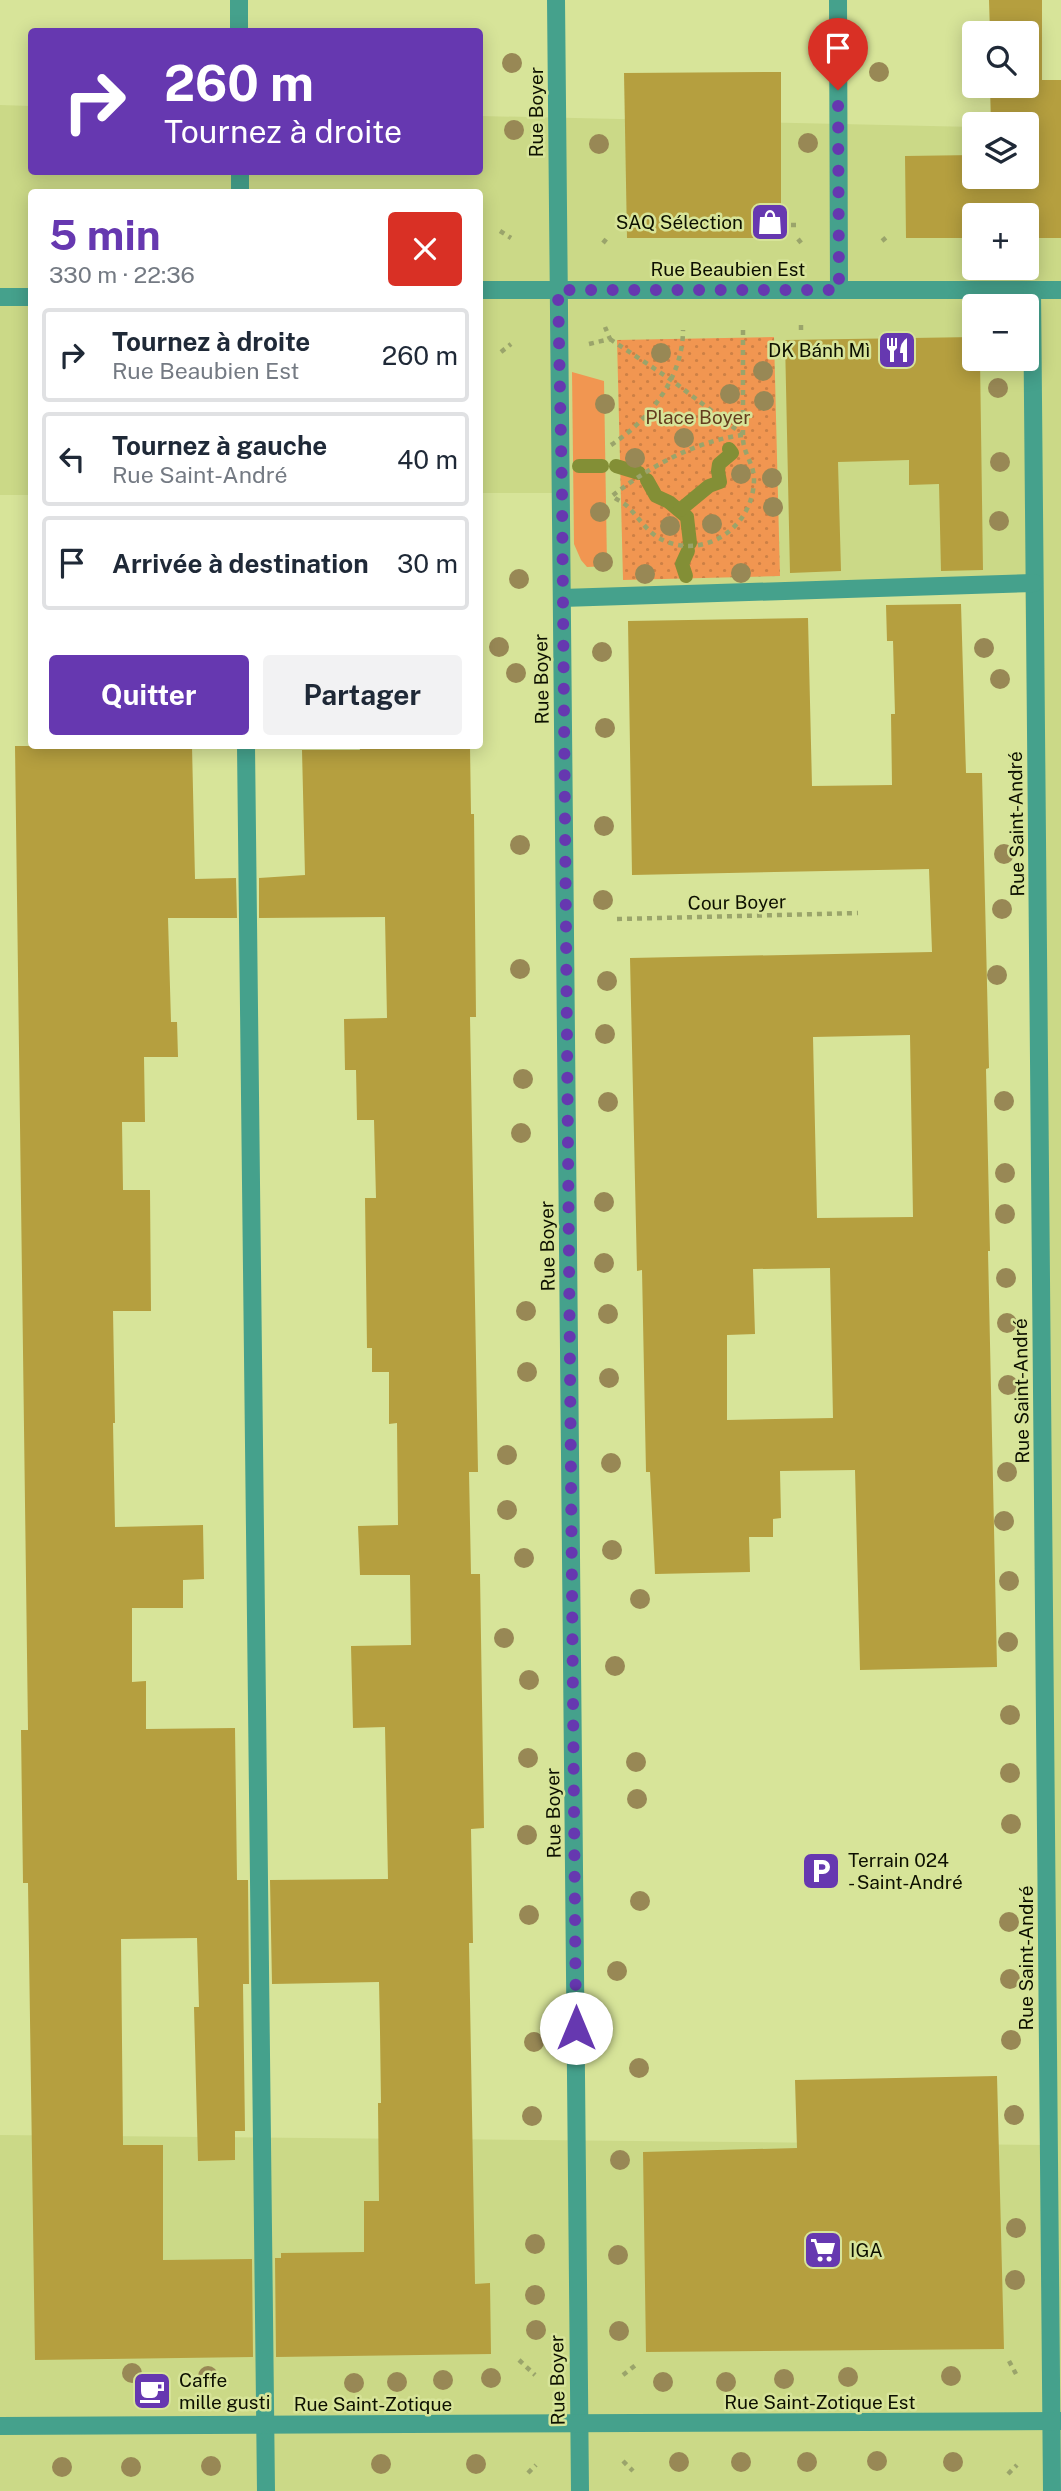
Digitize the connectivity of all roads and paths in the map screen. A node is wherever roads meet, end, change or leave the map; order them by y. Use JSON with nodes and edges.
{"nodes":[{"id":1,"x":239,"y":0,"type":"edge"},
{"id":2,"x":556,"y":0,"type":"edge"},
{"id":3,"x":838,"y":0,"type":"edge"},
{"id":4,"x":239,"y":28,"type":"edge"},
{"id":5,"x":781,"y":225,"type":"dead end"},
{"id":6,"x":800,"y":225,"type":"dead end"},
{"id":7,"x":500,"y":231,"type":"dead end"},
{"id":8,"x":888,"y":236,"type":"dead end"},
{"id":9,"x":511,"y":237,"type":"dead end"},
{"id":10,"x":608,"y":237,"type":"dead end"},
{"id":11,"x":798,"y":239,"type":"dead end"},
{"id":12,"x":883,"y":240,"type":"dead end"},
{"id":13,"x":603,"y":243,"type":"dead end"},
{"id":14,"x":802,"y":244,"type":"dead end"},
{"id":15,"x":483,"y":290,"type":"edge"},
{"id":16,"x":558,"y":290,"type":"junction"},
{"id":17,"x":839,"y":290,"type":"junction"},
{"id":18,"x":1032,"y":290,"type":"junction"},
{"id":19,"x":1061,"y":290,"type":"edge"},
{"id":20,"x":0,"y":297,"type":"edge"},
{"id":21,"x":28,"y":297,"type":"edge"},
{"id":22,"x":605,"y":327,"type":"dead end"},
{"id":23,"x":683,"y":330,"type":"dead end"},
{"id":24,"x":743,"y":330,"type":"dead end"},
{"id":25,"x":610,"y":339,"type":"junction"},
{"id":26,"x":511,"y":344,"type":"dead end"},
{"id":27,"x":586,"y":344,"type":"dead end"},
{"id":28,"x":501,"y":352,"type":"dead end"},
{"id":29,"x":670,"y":380,"type":"junction"},
{"id":30,"x":743,"y":435,"type":"junction"},
{"id":31,"x":611,"y":445,"type":"dead end"},
{"id":32,"x":1034,"y":583,"type":"junction"},
{"id":33,"x":562,"y":598,"type":"junction"},
{"id":34,"x":246,"y":749,"type":"edge"},
{"id":35,"x":858,"y":913,"type":"dead end"},
{"id":36,"x":617,"y":919,"type":"dead end"},
{"id":37,"x":519,"y":2360,"type":"dead end"},
{"id":38,"x":1009,"y":2361,"type":"dead end"},
{"id":39,"x":637,"y":2364,"type":"dead end"},
{"id":40,"x":1016,"y":2374,"type":"dead end"},
{"id":41,"x":534,"y":2375,"type":"dead end"},
{"id":42,"x":623,"y":2375,"type":"dead end"},
{"id":43,"x":1056,"y":2421,"type":"edge"},
{"id":44,"x":579,"y":2424,"type":"junction"},
{"id":45,"x":265,"y":2425,"type":"junction"},
{"id":46,"x":0,"y":2426,"type":"edge"},
{"id":47,"x":623,"y":2461,"type":"dead end"},
{"id":48,"x":536,"y":2465,"type":"dead end"},
{"id":49,"x":1017,"y":2465,"type":"dead end"},
{"id":50,"x":633,"y":2471,"type":"dead end"},
{"id":51,"x":528,"y":2473,"type":"dead end"},
{"id":52,"x":1008,"y":2474,"type":"dead end"},
{"id":53,"x":266,"y":2491,"type":"edge"},
{"id":54,"x":580,"y":2491,"type":"edge"},
{"id":55,"x":1052,"y":2491,"type":"edge"}],
"edges":[{"from":1,"to":4,"type":"street"},
{"from":2,"to":16,"type":"street","name":"Rue Boyer"},
{"from":3,"to":17,"type":"street"},
{"from":5,"to":6,"type":"path"},
{"from":7,"to":9,"type":"path"},
{"from":8,"to":12,"type":"path"},
{"from":10,"to":13,"type":"path"},
{"from":11,"to":14,"type":"path"},
{"from":15,"to":16,"type":"street","name":"Rue Beaubien Est"},
{"from":16,"to":17,"type":"street","name":"Rue Beaubien Est"},
{"from":16,"to":33,"type":"street","name":"Rue Boyer"},
{"from":17,"to":18,"type":"street","name":"Rue Beaubien Est"},
{"from":18,"to":19,"type":"street","name":"Rue Beaubien Est"},
{"from":18,"to":32,"type":"street","name":"Rue Saint-André"},
{"from":20,"to":21,"type":"street"},
{"from":22,"to":25,"type":"path"},
{"from":23,"to":29,"type":"path"},
{"from":24,"to":30,"type":"path"},
{"from":25,"to":27,"type":"path"},
{"from":25,"to":29,"type":"path"},
{"from":26,"to":28,"type":"path"},
{"from":29,"to":30,"type":"path"},
{"from":29,"to":31,"type":"path"},
{"from":30,"to":30,"type":"path"},
{"from":32,"to":33,"type":"street"},
{"from":32,"to":43,"type":"street","name":"Rue Saint-André"},
{"from":33,"to":44,"type":"street","name":"Rue Boyer"},
{"from":34,"to":45,"type":"street"},
{"from":35,"to":36,"type":"path","name":"Cour Boyer"},
{"from":37,"to":41,"type":"path"},
{"from":38,"to":40,"type":"path"},
{"from":39,"to":42,"type":"path"},
{"from":43,"to":44,"type":"street","name":"Rue Saint-Zotique Est"},
{"from":43,"to":55,"type":"street","name":"Rue Saint-André"},
{"from":44,"to":45,"type":"street","name":"Rue Saint-Zotique"},
{"from":44,"to":54,"type":"street","name":"Rue Boyer"},
{"from":45,"to":46,"type":"street","name":"Rue Saint-Zotique"},
{"from":45,"to":53,"type":"street"},
{"from":47,"to":50,"type":"path"},
{"from":48,"to":51,"type":"path"},
{"from":49,"to":52,"type":"path"}]}
